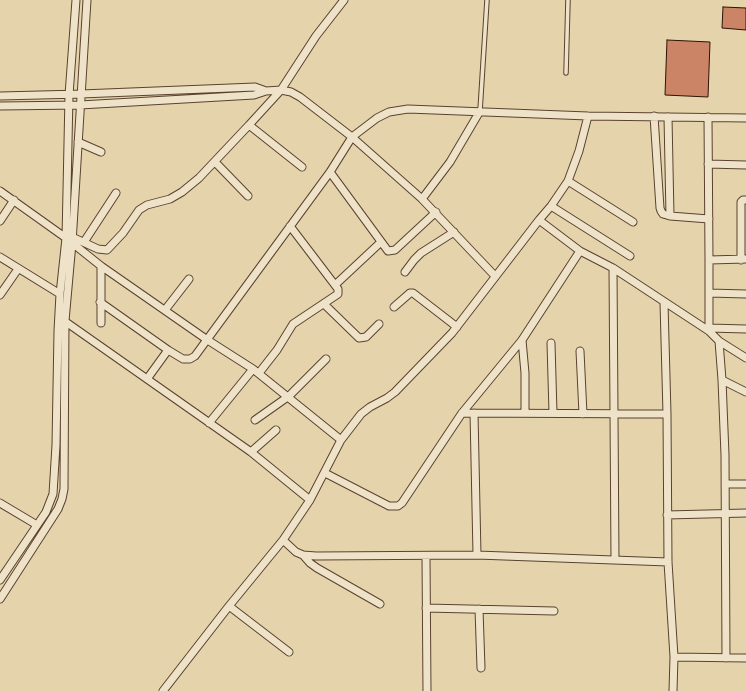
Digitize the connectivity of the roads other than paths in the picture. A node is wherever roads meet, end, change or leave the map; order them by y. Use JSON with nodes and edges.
{"nodes":[{"id":1,"x":76,"y":0,"type":"edge"},
{"id":2,"x":87,"y":0,"type":"edge"},
{"id":3,"x":344,"y":0,"type":"edge"},
{"id":4,"x":487,"y":0,"type":"edge"},
{"id":5,"x":568,"y":0,"type":"edge"},
{"id":6,"x":566,"y":73,"type":"dead end"},
{"id":7,"x":281,"y":90,"type":"junction"},
{"id":8,"x":266,"y":91,"type":"junction"},
{"id":9,"x":80,"y":94,"type":"junction"},
{"id":10,"x":69,"y":95,"type":"junction"},
{"id":11,"x":0,"y":96,"type":"edge"},
{"id":12,"x":69,"y":105,"type":"junction"},
{"id":13,"x":80,"y":105,"type":"junction"},
{"id":14,"x":0,"y":106,"type":"edge"},
{"id":15,"x":480,"y":111,"type":"junction"},
{"id":16,"x":588,"y":116,"type":"junction"},
{"id":17,"x":654,"y":116,"type":"junction"},
{"id":18,"x":668,"y":117,"type":"junction"},
{"id":19,"x":708,"y":117,"type":"junction"},
{"id":20,"x":746,"y":118,"type":"edge"},
{"id":21,"x":249,"y":125,"type":"junction"},
{"id":22,"x":352,"y":138,"type":"junction"},
{"id":23,"x":78,"y":142,"type":"junction"},
{"id":24,"x":102,"y":152,"type":"dead end"},
{"id":25,"x":215,"y":162,"type":"junction"},
{"id":26,"x":708,"y":164,"type":"junction"},
{"id":27,"x":746,"y":165,"type":"edge"},
{"id":28,"x":302,"y":167,"type":"dead end"},
{"id":29,"x":330,"y":172,"type":"junction"},
{"id":30,"x":568,"y":181,"type":"junction"},
{"id":31,"x":0,"y":191,"type":"edge"},
{"id":32,"x":116,"y":193,"type":"dead end"},
{"id":33,"x":248,"y":196,"type":"dead end"},
{"id":34,"x":422,"y":199,"type":"junction"},
{"id":35,"x":14,"y":200,"type":"junction"},
{"id":36,"x":746,"y":200,"type":"edge"},
{"id":37,"x":551,"y":206,"type":"junction"},
{"id":38,"x":436,"y":212,"type":"junction"},
{"id":39,"x":670,"y":216,"type":"junction"},
{"id":40,"x":708,"y":219,"type":"junction"},
{"id":41,"x":539,"y":220,"type":"junction"},
{"id":42,"x":0,"y":221,"type":"edge"},
{"id":43,"x":633,"y":222,"type":"dead end"},
{"id":44,"x":290,"y":226,"type":"junction"},
{"id":45,"x":454,"y":232,"type":"junction"},
{"id":46,"x":70,"y":239,"type":"junction"},
{"id":47,"x":84,"y":242,"type":"junction"},
{"id":48,"x":381,"y":242,"type":"junction"},
{"id":49,"x":580,"y":251,"type":"junction"},
{"id":50,"x":630,"y":256,"type":"dead end"},
{"id":51,"x":0,"y":257,"type":"edge"},
{"id":52,"x":709,"y":260,"type":"junction"},
{"id":53,"x":744,"y":260,"type":"edge"},
{"id":54,"x":101,"y":266,"type":"junction"},
{"id":55,"x":613,"y":268,"type":"junction"},
{"id":56,"x":18,"y":269,"type":"junction"},
{"id":57,"x":406,"y":272,"type":"dead end"},
{"id":58,"x":495,"y":276,"type":"junction"},
{"id":59,"x":189,"y":279,"type":"dead end"},
{"id":60,"x":335,"y":285,"type":"junction"},
{"id":61,"x":709,"y":293,"type":"junction"},
{"id":62,"x":60,"y":294,"type":"junction"},
{"id":63,"x":746,"y":294,"type":"edge"},
{"id":64,"x":0,"y":295,"type":"edge"},
{"id":65,"x":100,"y":302,"type":"junction"},
{"id":66,"x":664,"y":303,"type":"junction"},
{"id":67,"x":324,"y":304,"type":"junction"},
{"id":68,"x":394,"y":307,"type":"dead end"},
{"id":69,"x":165,"y":310,"type":"junction"},
{"id":70,"x":62,"y":320,"type":"junction"},
{"id":71,"x":101,"y":323,"type":"dead end"},
{"id":72,"x":379,"y":324,"type":"dead end"},
{"id":73,"x":456,"y":327,"type":"junction"},
{"id":74,"x":746,"y":329,"type":"edge"},
{"id":75,"x":709,"y":330,"type":"junction"},
{"id":76,"x":206,"y":339,"type":"junction"},
{"id":77,"x":522,"y":340,"type":"junction"},
{"id":78,"x":719,"y":341,"type":"junction"},
{"id":79,"x":551,"y":343,"type":"dead end"},
{"id":80,"x":168,"y":350,"type":"junction"},
{"id":81,"x":580,"y":351,"type":"dead end"},
{"id":82,"x":746,"y":358,"type":"edge"},
{"id":83,"x":326,"y":359,"type":"dead end"},
{"id":84,"x":256,"y":371,"type":"junction"},
{"id":85,"x":147,"y":379,"type":"junction"},
{"id":86,"x":722,"y":380,"type":"junction"},
{"id":87,"x":746,"y":392,"type":"edge"},
{"id":88,"x":289,"y":396,"type":"junction"},
{"id":89,"x":462,"y":413,"type":"junction"},
{"id":90,"x":474,"y":413,"type":"junction"},
{"id":91,"x":525,"y":413,"type":"junction"},
{"id":92,"x":553,"y":413,"type":"junction"},
{"id":93,"x":583,"y":414,"type":"junction"},
{"id":94,"x":614,"y":414,"type":"junction"},
{"id":95,"x":667,"y":414,"type":"junction"},
{"id":96,"x":255,"y":420,"type":"dead end"},
{"id":97,"x":209,"y":423,"type":"junction"},
{"id":98,"x":276,"y":430,"type":"dead end"},
{"id":99,"x":341,"y":440,"type":"junction"},
{"id":100,"x":251,"y":452,"type":"junction"},
{"id":101,"x":324,"y":473,"type":"junction"},
{"id":102,"x":725,"y":484,"type":"junction"},
{"id":103,"x":746,"y":484,"type":"edge"},
{"id":104,"x":54,"y":488,"type":"junction"},
{"id":105,"x":64,"y":489,"type":"junction"},
{"id":106,"x":310,"y":500,"type":"junction"},
{"id":107,"x":0,"y":503,"type":"edge"},
{"id":108,"x":746,"y":513,"type":"edge"},
{"id":109,"x":725,"y":514,"type":"junction"},
{"id":110,"x":667,"y":515,"type":"junction"},
{"id":111,"x":37,"y":525,"type":"junction"},
{"id":112,"x":283,"y":540,"type":"junction"},
{"id":113,"x":304,"y":555,"type":"junction"},
{"id":114,"x":426,"y":556,"type":"junction"},
{"id":115,"x":477,"y":556,"type":"junction"},
{"id":116,"x":615,"y":560,"type":"junction"},
{"id":117,"x":668,"y":562,"type":"junction"},
{"id":118,"x":0,"y":580,"type":"edge"},
{"id":119,"x":0,"y":599,"type":"edge"},
{"id":120,"x":380,"y":604,"type":"dead end"},
{"id":121,"x":229,"y":606,"type":"junction"},
{"id":122,"x":426,"y":608,"type":"junction"},
{"id":123,"x":479,"y":609,"type":"junction"},
{"id":124,"x":554,"y":611,"type":"dead end"},
{"id":125,"x":289,"y":652,"type":"dead end"},
{"id":126,"x":674,"y":658,"type":"junction"},
{"id":127,"x":726,"y":658,"type":"junction"},
{"id":128,"x":746,"y":658,"type":"edge"},
{"id":129,"x":480,"y":668,"type":"dead end"},
{"id":130,"x":163,"y":691,"type":"edge"},
{"id":131,"x":426,"y":691,"type":"edge"},
{"id":132,"x":673,"y":691,"type":"edge"}],
"edges":[{"from":1,"to":10,"type":"street"},
{"from":2,"to":9,"type":"street"},
{"from":3,"to":7,"type":"street"},
{"from":4,"to":15,"type":"lane"},
{"from":5,"to":6,"type":"lane"},
{"from":7,"to":8,"type":"street"},
{"from":7,"to":21,"type":"street"},
{"from":7,"to":22,"type":"street"},
{"from":8,"to":9,"type":"street"},
{"from":8,"to":13,"type":"street"},
{"from":9,"to":10,"type":"street"},
{"from":9,"to":13,"type":"street"},
{"from":10,"to":11,"type":"street"},
{"from":10,"to":12,"type":"street"},
{"from":12,"to":13,"type":"street"},
{"from":12,"to":14,"type":"street"},
{"from":12,"to":46,"type":"street"},
{"from":13,"to":23,"type":"street"},
{"from":15,"to":16,"type":"street"},
{"from":15,"to":22,"type":"street"},
{"from":15,"to":34,"type":"street"},
{"from":16,"to":17,"type":"street"},
{"from":16,"to":30,"type":"street"},
{"from":17,"to":18,"type":"street"},
{"from":17,"to":39,"type":"street"},
{"from":18,"to":19,"type":"street"},
{"from":18,"to":39,"type":"street"},
{"from":19,"to":20,"type":"street"},
{"from":19,"to":26,"type":"street"},
{"from":21,"to":25,"type":"street"},
{"from":21,"to":28,"type":"street"},
{"from":22,"to":29,"type":"street"},
{"from":22,"to":34,"type":"street"},
{"from":23,"to":24,"type":"street"},
{"from":23,"to":46,"type":"street"},
{"from":25,"to":33,"type":"street"},
{"from":25,"to":47,"type":"street"},
{"from":26,"to":27,"type":"street"},
{"from":26,"to":40,"type":"street"},
{"from":29,"to":44,"type":"street"},
{"from":29,"to":48,"type":"street"},
{"from":30,"to":37,"type":"street"},
{"from":30,"to":43,"type":"street"},
{"from":31,"to":35,"type":"street"},
{"from":32,"to":47,"type":"street"},
{"from":34,"to":38,"type":"street"},
{"from":35,"to":42,"type":"street"},
{"from":35,"to":46,"type":"street"},
{"from":36,"to":53,"type":"street"},
{"from":37,"to":41,"type":"street"},
{"from":37,"to":50,"type":"street"},
{"from":38,"to":45,"type":"street"},
{"from":38,"to":48,"type":"street"},
{"from":39,"to":40,"type":"street"},
{"from":40,"to":52,"type":"street"},
{"from":41,"to":49,"type":"street"},
{"from":41,"to":58,"type":"street"},
{"from":44,"to":60,"type":"street"},
{"from":44,"to":76,"type":"street"},
{"from":45,"to":57,"type":"street"},
{"from":45,"to":58,"type":"street"},
{"from":46,"to":47,"type":"street"},
{"from":46,"to":54,"type":"street"},
{"from":46,"to":62,"type":"street"},
{"from":46,"to":70,"type":"street"},
{"from":48,"to":60,"type":"street"},
{"from":49,"to":55,"type":"street"},
{"from":49,"to":77,"type":"street"},
{"from":51,"to":56,"type":"street"},
{"from":52,"to":53,"type":"street"},
{"from":52,"to":61,"type":"street"},
{"from":54,"to":65,"type":"street"},
{"from":54,"to":69,"type":"street"},
{"from":55,"to":66,"type":"street"},
{"from":55,"to":94,"type":"street"},
{"from":56,"to":62,"type":"street"},
{"from":56,"to":64,"type":"street"},
{"from":58,"to":73,"type":"street"},
{"from":59,"to":69,"type":"street"},
{"from":60,"to":67,"type":"street"},
{"from":61,"to":63,"type":"street"},
{"from":61,"to":75,"type":"street"},
{"from":62,"to":70,"type":"street"},
{"from":65,"to":71,"type":"street"},
{"from":65,"to":80,"type":"street"},
{"from":66,"to":75,"type":"street"},
{"from":66,"to":95,"type":"street"},
{"from":67,"to":72,"type":"street"},
{"from":67,"to":84,"type":"street"},
{"from":68,"to":73,"type":"street"},
{"from":69,"to":76,"type":"street"},
{"from":70,"to":85,"type":"street"},
{"from":70,"to":104,"type":"street"},
{"from":70,"to":105,"type":"street"},
{"from":73,"to":99,"type":"street"},
{"from":74,"to":75,"type":"street"},
{"from":75,"to":78,"type":"street"},
{"from":76,"to":80,"type":"street"},
{"from":76,"to":84,"type":"street"},
{"from":77,"to":89,"type":"street"},
{"from":77,"to":91,"type":"street"},
{"from":78,"to":82,"type":"street"},
{"from":78,"to":86,"type":"street"},
{"from":79,"to":92,"type":"street"},
{"from":80,"to":85,"type":"street"},
{"from":81,"to":93,"type":"street"},
{"from":83,"to":88,"type":"street"},
{"from":84,"to":88,"type":"street"},
{"from":84,"to":97,"type":"street"},
{"from":85,"to":97,"type":"street"},
{"from":86,"to":87,"type":"street"},
{"from":86,"to":102,"type":"street"},
{"from":88,"to":96,"type":"street"},
{"from":88,"to":99,"type":"street"},
{"from":89,"to":90,"type":"street"},
{"from":89,"to":101,"type":"street"},
{"from":90,"to":91,"type":"street"},
{"from":90,"to":115,"type":"street"},
{"from":91,"to":92,"type":"street"},
{"from":92,"to":93,"type":"street"},
{"from":93,"to":94,"type":"street"},
{"from":94,"to":95,"type":"street"},
{"from":94,"to":116,"type":"street"},
{"from":95,"to":110,"type":"street"},
{"from":97,"to":100,"type":"street"},
{"from":98,"to":100,"type":"street"},
{"from":99,"to":101,"type":"street"},
{"from":100,"to":106,"type":"street"},
{"from":101,"to":106,"type":"street"},
{"from":102,"to":103,"type":"street"},
{"from":102,"to":109,"type":"street"},
{"from":104,"to":105,"type":"street"},
{"from":104,"to":111,"type":"street"},
{"from":105,"to":119,"type":"street"},
{"from":106,"to":112,"type":"street"},
{"from":107,"to":111,"type":"street"},
{"from":108,"to":109,"type":"street"},
{"from":109,"to":110,"type":"street"},
{"from":109,"to":127,"type":"street"},
{"from":110,"to":117,"type":"street"},
{"from":111,"to":118,"type":"street"},
{"from":112,"to":113,"type":"street"},
{"from":112,"to":121,"type":"street"},
{"from":113,"to":114,"type":"street"},
{"from":113,"to":120,"type":"street"},
{"from":114,"to":115,"type":"street"},
{"from":114,"to":122,"type":"street"},
{"from":115,"to":116,"type":"street"},
{"from":116,"to":117,"type":"street"},
{"from":117,"to":126,"type":"street"},
{"from":121,"to":125,"type":"street"},
{"from":121,"to":130,"type":"street"},
{"from":122,"to":123,"type":"street"},
{"from":122,"to":131,"type":"street"},
{"from":123,"to":124,"type":"street"},
{"from":123,"to":129,"type":"street"},
{"from":126,"to":127,"type":"street"},
{"from":126,"to":132,"type":"street"},
{"from":127,"to":128,"type":"street"}]}
